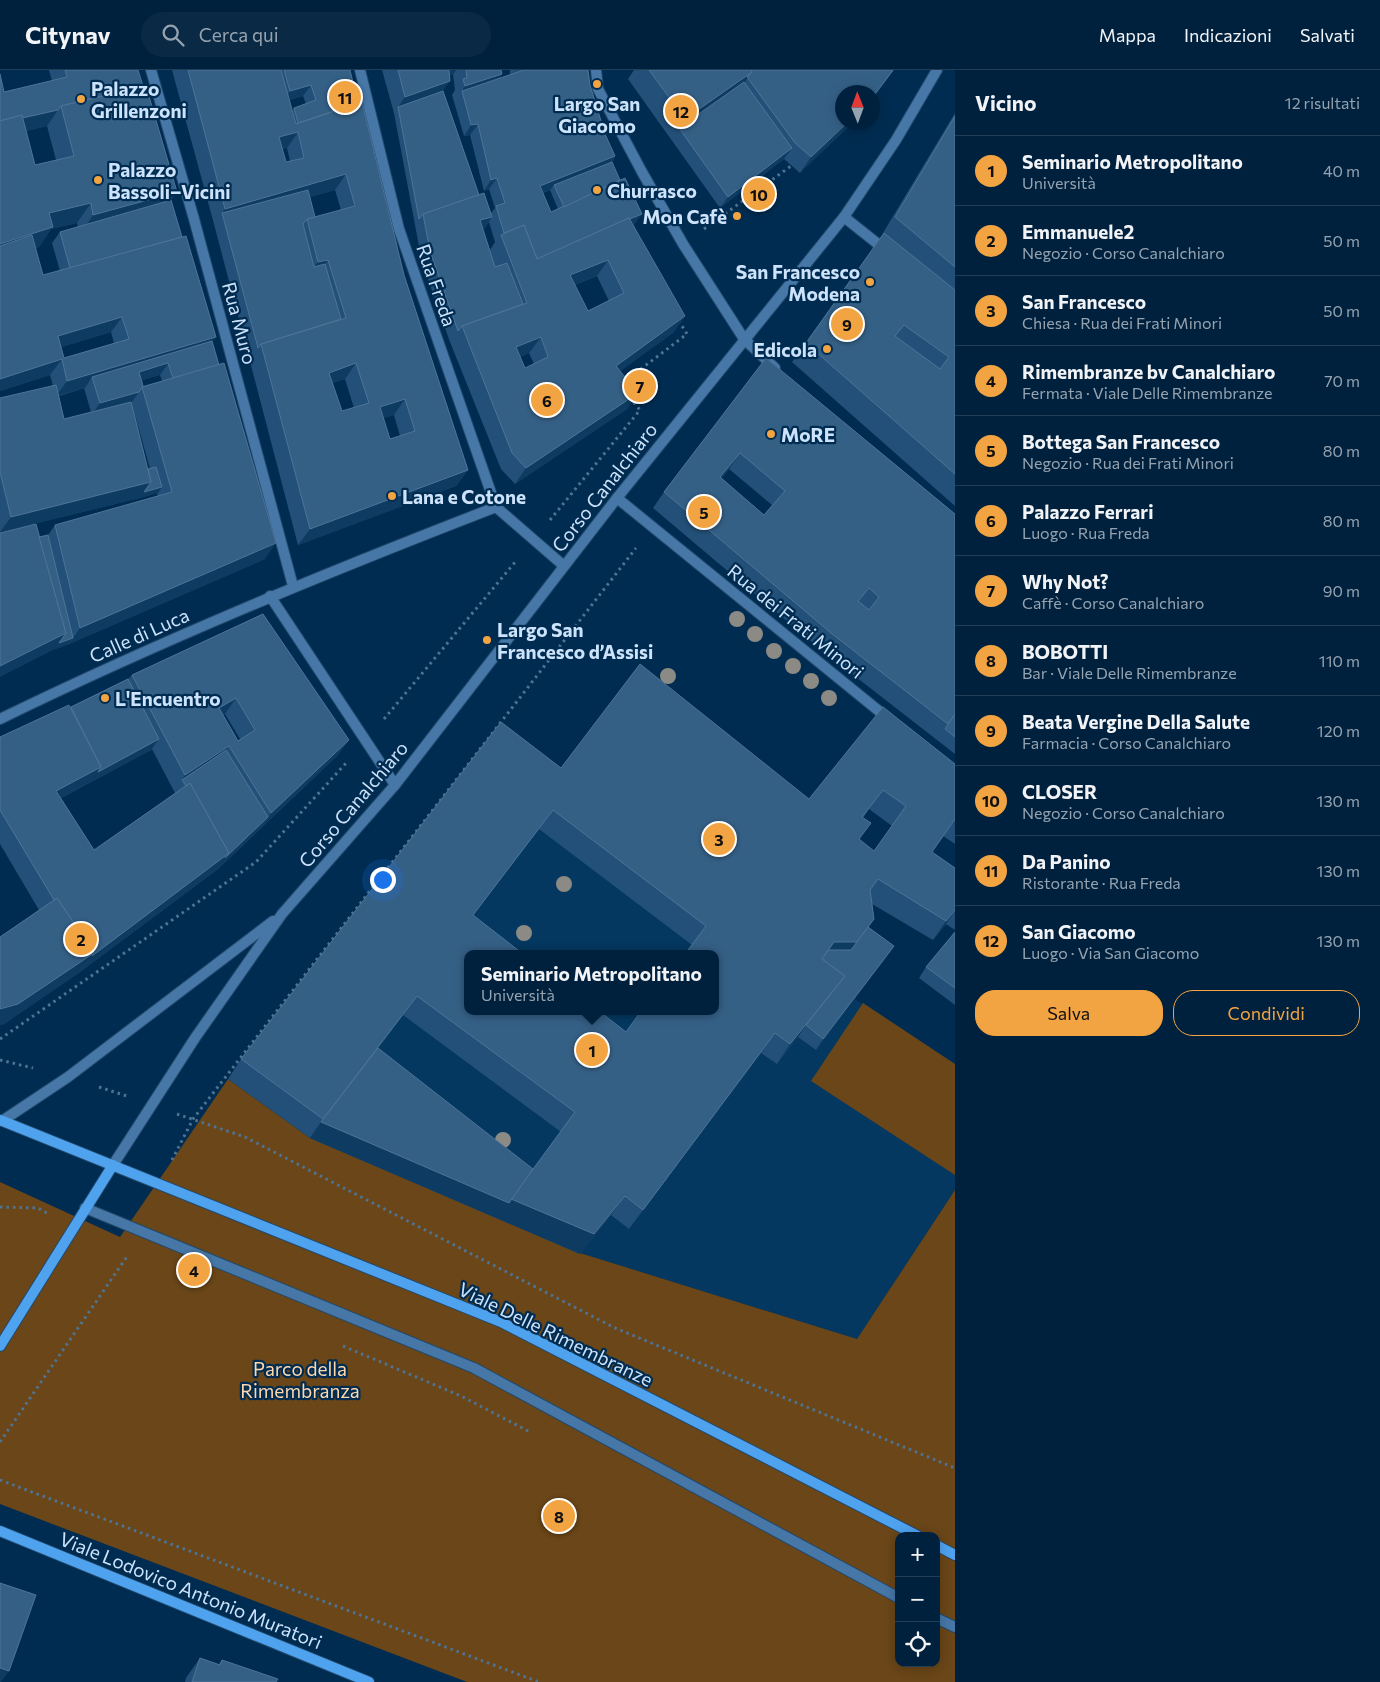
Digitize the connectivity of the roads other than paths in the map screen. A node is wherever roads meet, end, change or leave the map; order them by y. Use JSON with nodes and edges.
{"nodes":[{"id":1,"x":151,"y":70,"type":"edge"},
{"id":2,"x":360,"y":70,"type":"edge"},
{"id":3,"x":596,"y":70,"type":"edge"},
{"id":4,"x":937,"y":70,"type":"edge"},
{"id":5,"x":844,"y":217,"type":"junction"},
{"id":6,"x":897,"y":260,"type":"edge"},
{"id":7,"x":744,"y":339,"type":"junction"},
{"id":8,"x":781,"y":374,"type":"edge"},
{"id":9,"x":617,"y":498,"type":"junction"},
{"id":10,"x":496,"y":507,"type":"junction"},
{"id":11,"x":564,"y":566,"type":"junction"},
{"id":12,"x":293,"y":586,"type":"junction"},
{"id":13,"x":270,"y":596,"type":"junction"},
{"id":14,"x":0,"y":719,"type":"edge"},
{"id":15,"x":896,"y":724,"type":"edge"},
{"id":16,"x":395,"y":785,"type":"junction"},
{"id":17,"x":282,"y":914,"type":"junction"},
{"id":18,"x":1,"y":1121,"type":"edge"},
{"id":19,"x":113,"y":1165,"type":"junction"},
{"id":20,"x":86,"y":1208,"type":"junction"},
{"id":21,"x":0,"y":1346,"type":"edge"},
{"id":22,"x":0,"y":1531,"type":"edge"},
{"id":23,"x":910,"y":1532,"type":"edge"},
{"id":24,"x":940,"y":1547,"type":"edge"},
{"id":25,"x":955,"y":1555,"type":"edge"},
{"id":26,"x":895,"y":1596,"type":"edge"},
{"id":27,"x":940,"y":1620,"type":"edge"},
{"id":28,"x":955,"y":1627,"type":"edge"},
{"id":29,"x":368,"y":1682,"type":"edge"}],
"edges":[{"from":1,"to":12,"type":"street","name":"Rua Muro"},
{"from":2,"to":10,"type":"street","name":"Rua Freda"},
{"from":3,"to":7,"type":"street"},
{"from":4,"to":5,"type":"street","name":"Corso Canalchiaro"},
{"from":5,"to":6,"type":"street"},
{"from":5,"to":7,"type":"street","name":"Corso Canalchiaro"},
{"from":7,"to":8,"type":"street"},
{"from":7,"to":9,"type":"street","name":"Corso Canalchiaro"},
{"from":9,"to":11,"type":"street","name":"Corso Canalchiaro"},
{"from":9,"to":15,"type":"street","name":"Rua dei Frati Minori"},
{"from":10,"to":11,"type":"street"},
{"from":10,"to":12,"type":"street"},
{"from":11,"to":16,"type":"street","name":"Corso Canalchiaro"},
{"from":12,"to":13,"type":"street","name":"Calle di Luca"},
{"from":13,"to":14,"type":"street","name":"Calle di Luca"},
{"from":13,"to":16,"type":"street"},
{"from":16,"to":17,"type":"street","name":"Corso Canalchiaro"},
{"from":17,"to":18,"type":"street","name":"Corso Canalchiaro"},
{"from":17,"to":19,"type":"street","name":"Corso Canalchiaro"},
{"from":18,"to":19,"type":"street","name":"Viale Delle Rimembranze"},
{"from":19,"to":20,"type":"street"},
{"from":19,"to":23,"type":"street","name":"Viale Delle Rimembranze"},
{"from":20,"to":21,"type":"street"},
{"from":20,"to":26,"type":"street"},
{"from":22,"to":29,"type":"street","name":"Viale Lodovico Antonio Muratori"},
{"from":24,"to":25,"type":"street"},
{"from":27,"to":28,"type":"street"}]}
